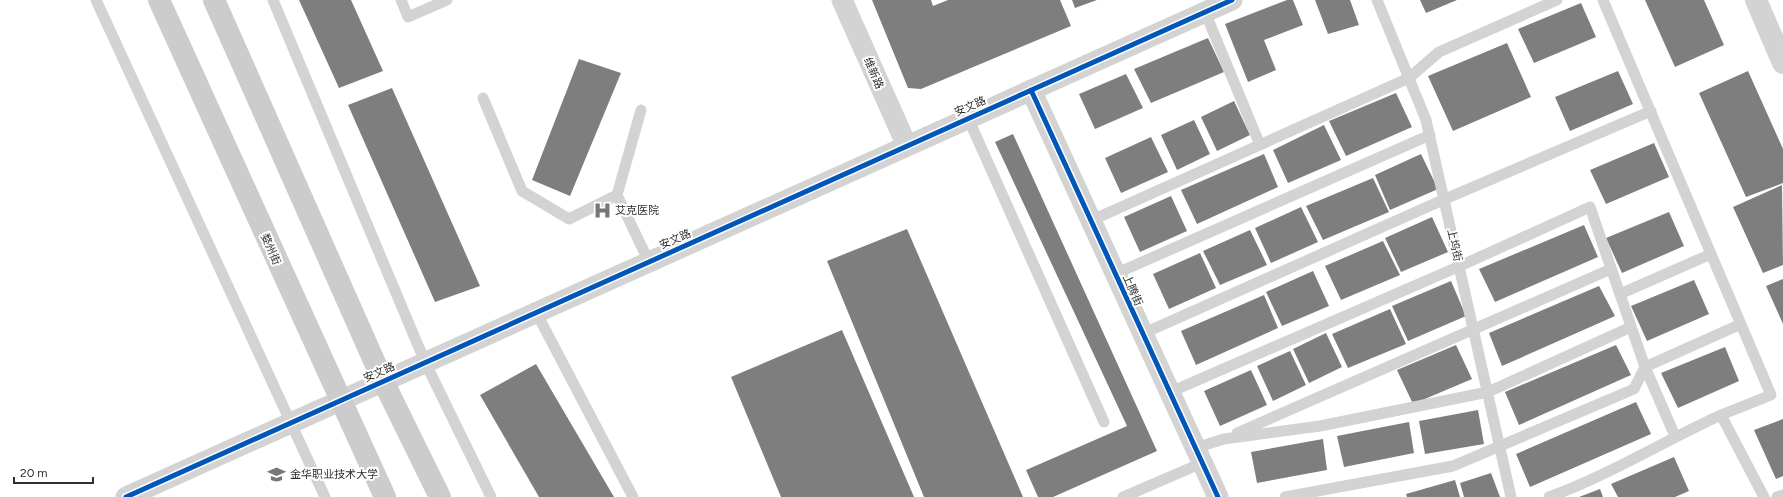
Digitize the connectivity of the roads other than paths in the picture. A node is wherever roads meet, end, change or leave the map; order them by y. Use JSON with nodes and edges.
{"nodes":[{"id":1,"x":96,"y":0,"type":"edge"},
{"id":2,"x":159,"y":0,"type":"edge"},
{"id":3,"x":214,"y":0,"type":"edge"},
{"id":4,"x":273,"y":0,"type":"edge"},
{"id":5,"x":401,"y":0,"type":"edge"},
{"id":6,"x":447,"y":0,"type":"edge"},
{"id":7,"x":842,"y":0,"type":"edge"},
{"id":8,"x":1377,"y":0,"type":"edge"},
{"id":9,"x":1557,"y":0,"type":"edge"},
{"id":10,"x":1603,"y":0,"type":"edge"},
{"id":11,"x":1756,"y":0,"type":"edge"},
{"id":12,"x":1229,"y":1,"type":"edge"},
{"id":13,"x":1205,"y":12,"type":"junction"},
{"id":14,"x":1783,"y":63,"type":"edge"},
{"id":15,"x":1409,"y":78,"type":"junction"},
{"id":16,"x":1031,"y":90,"type":"junction"},
{"id":17,"x":483,"y":98,"type":"dead end"},
{"id":18,"x":641,"y":110,"type":"dead end"},
{"id":19,"x":1650,"y":111,"type":"junction"},
{"id":20,"x":968,"y":118,"type":"junction"},
{"id":21,"x":1430,"y":135,"type":"junction"},
{"id":22,"x":1260,"y":145,"type":"junction"},
{"id":23,"x":907,"y":146,"type":"junction"},
{"id":24,"x":617,"y":195,"type":"junction"},
{"id":25,"x":1445,"y":199,"type":"junction"},
{"id":26,"x":1090,"y":221,"type":"junction"},
{"id":27,"x":1711,"y":254,"type":"junction"},
{"id":28,"x":649,"y":262,"type":"junction"},
{"id":29,"x":1460,"y":266,"type":"junction"},
{"id":30,"x":1611,"y":270,"type":"junction"},
{"id":31,"x":1114,"y":274,"type":"junction"},
{"id":32,"x":1620,"y":294,"type":"junction"},
{"id":33,"x":536,"y":312,"type":"junction"},
{"id":34,"x":1741,"y":324,"type":"junction"},
{"id":35,"x":1631,"y":327,"type":"junction"},
{"id":36,"x":1474,"y":330,"type":"junction"},
{"id":37,"x":1142,"y":334,"type":"junction"},
{"id":38,"x":425,"y":362,"type":"junction"},
{"id":39,"x":1645,"y":367,"type":"junction"},
{"id":40,"x":383,"y":381,"type":"junction"},
{"id":41,"x":1168,"y":392,"type":"junction"},
{"id":42,"x":1488,"y":392,"type":"junction"},
{"id":43,"x":340,"y":400,"type":"junction"},
{"id":44,"x":1721,"y":415,"type":"junction"},
{"id":45,"x":1104,"y":422,"type":"dead end"},
{"id":46,"x":290,"y":423,"type":"junction"},
{"id":47,"x":1675,"y":436,"type":"junction"},
{"id":48,"x":1224,"y":439,"type":"junction"},
{"id":49,"x":1500,"y":446,"type":"junction"},
{"id":50,"x":1198,"y":455,"type":"junction"},
{"id":51,"x":1783,"y":495,"type":"edge"},
{"id":52,"x":126,"y":497,"type":"edge"},
{"id":53,"x":325,"y":497,"type":"edge"},
{"id":54,"x":385,"y":497,"type":"edge"},
{"id":55,"x":440,"y":497,"type":"edge"},
{"id":56,"x":491,"y":497,"type":"edge"},
{"id":57,"x":633,"y":497,"type":"edge"},
{"id":58,"x":1123,"y":497,"type":"edge"},
{"id":59,"x":1218,"y":497,"type":"edge"},
{"id":60,"x":1285,"y":497,"type":"edge"},
{"id":61,"x":1511,"y":497,"type":"edge"},
{"id":62,"x":1549,"y":497,"type":"edge"},
{"id":63,"x":1764,"y":497,"type":"edge"},
{"id":64,"x":1777,"y":497,"type":"edge"}],
"edges":[{"from":1,"to":46,"type":"lane"},
{"from":2,"to":43,"type":"main road","name":"婺州街"},
{"from":3,"to":40,"type":"main road"},
{"from":4,"to":38,"type":"lane"},
{"from":5,"to":6,"type":"lane"},
{"from":7,"to":23,"type":"street","name":"维新路"},
{"from":8,"to":15,"type":"lane","name":"上坞街"},
{"from":9,"to":15,"type":"lane"},
{"from":10,"to":19,"type":"lane"},
{"from":11,"to":14,"type":"street"},
{"from":12,"to":13,"type":"street","name":"安文路"},
{"from":13,"to":16,"type":"street","name":"安文路"},
{"from":13,"to":22,"type":"lane"},
{"from":15,"to":21,"type":"lane","name":"上坞街"},
{"from":15,"to":22,"type":"lane"},
{"from":16,"to":20,"type":"street","name":"安文路"},
{"from":16,"to":26,"type":"street","name":"上腾街"},
{"from":17,"to":24,"type":"lane"},
{"from":18,"to":24,"type":"lane"},
{"from":19,"to":25,"type":"lane"},
{"from":19,"to":27,"type":"lane"},
{"from":20,"to":23,"type":"street","name":"安文路"},
{"from":20,"to":45,"type":"lane"},
{"from":21,"to":25,"type":"lane","name":"上坞街"},
{"from":21,"to":31,"type":"lane"},
{"from":22,"to":26,"type":"lane"},
{"from":23,"to":28,"type":"street","name":"安文路"},
{"from":24,"to":28,"type":"lane"},
{"from":25,"to":29,"type":"lane","name":"上坞街"},
{"from":25,"to":37,"type":"lane"},
{"from":26,"to":31,"type":"street","name":"上腾街"},
{"from":27,"to":32,"type":"lane"},
{"from":27,"to":34,"type":"lane"},
{"from":28,"to":33,"type":"street","name":"安文路"},
{"from":29,"to":30,"type":"lane"},
{"from":29,"to":36,"type":"lane","name":"上坞街"},
{"from":29,"to":41,"type":"lane"},
{"from":30,"to":32,"type":"lane"},
{"from":30,"to":36,"type":"lane"},
{"from":31,"to":37,"type":"street","name":"上腾街"},
{"from":32,"to":35,"type":"lane"},
{"from":33,"to":38,"type":"street","name":"安文路"},
{"from":33,"to":57,"type":"lane"},
{"from":34,"to":39,"type":"lane"},
{"from":34,"to":44,"type":"lane"},
{"from":35,"to":39,"type":"lane"},
{"from":35,"to":42,"type":"lane"},
{"from":36,"to":42,"type":"lane","name":"上坞街"},
{"from":36,"to":48,"type":"lane"},
{"from":37,"to":41,"type":"street","name":"上腾街"},
{"from":38,"to":40,"type":"street","name":"安文路"},
{"from":38,"to":56,"type":"lane"},
{"from":39,"to":47,"type":"lane"},
{"from":39,"to":49,"type":"lane"},
{"from":40,"to":43,"type":"street","name":"安文路"},
{"from":40,"to":55,"type":"main road"},
{"from":41,"to":50,"type":"street","name":"上腾街"},
{"from":42,"to":48,"type":"lane"},
{"from":42,"to":49,"type":"lane","name":"上坞街"},
{"from":43,"to":46,"type":"street","name":"安文路"},
{"from":43,"to":54,"type":"main road","name":"婺州街"},
{"from":44,"to":47,"type":"lane"},
{"from":44,"to":63,"type":"lane"},
{"from":46,"to":52,"type":"street","name":"安文路"},
{"from":46,"to":53,"type":"lane"},
{"from":47,"to":62,"type":"lane"},
{"from":48,"to":50,"type":"lane"},
{"from":49,"to":60,"type":"lane"},
{"from":49,"to":61,"type":"lane","name":"上坞街"},
{"from":50,"to":58,"type":"lane"},
{"from":50,"to":59,"type":"street","name":"上腾街"},
{"from":51,"to":64,"type":"lane"}]}
